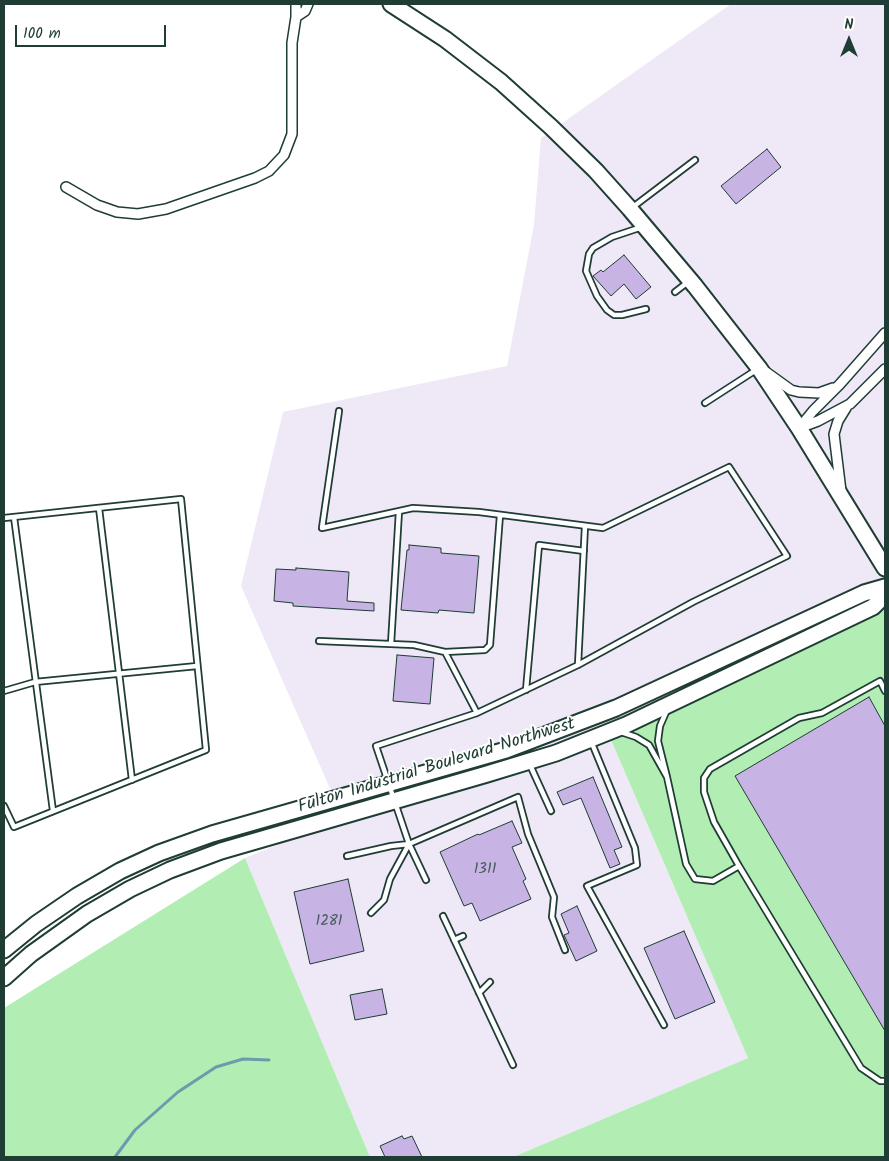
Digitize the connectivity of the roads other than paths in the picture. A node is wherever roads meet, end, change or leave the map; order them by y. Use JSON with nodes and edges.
{"nodes":[{"id":1,"x":296,"y":4,"type":"edge"},
{"id":2,"x":308,"y":4,"type":"edge"},
{"id":3,"x":391,"y":4,"type":"edge"},
{"id":4,"x":296,"y":17,"type":"junction"},
{"id":5,"x":695,"y":160,"type":"dead end"},
{"id":6,"x":66,"y":187,"type":"dead end"},
{"id":7,"x":630,"y":209,"type":"junction"},
{"id":8,"x":645,"y":226,"type":"junction"},
{"id":9,"x":608,"y":232,"type":"dead end"},
{"id":10,"x":612,"y":237,"type":"junction"},
{"id":11,"x":690,"y":280,"type":"junction"},
{"id":12,"x":675,"y":292,"type":"dead end"},
{"id":13,"x":646,"y":308,"type":"dead end"},
{"id":14,"x":885,"y":333,"type":"edge"},
{"id":15,"x":759,"y":368,"type":"junction"},
{"id":16,"x":885,"y":369,"type":"edge"},
{"id":17,"x":840,"y":384,"type":"junction"},
{"id":18,"x":705,"y":403,"type":"dead end"},
{"id":19,"x":850,"y":404,"type":"junction"},
{"id":20,"x":339,"y":411,"type":"dead end"},
{"id":21,"x":799,"y":428,"type":"junction"},
{"id":22,"x":842,"y":496,"type":"junction"},
{"id":23,"x":99,"y":508,"type":"junction"},
{"id":24,"x":399,"y":511,"type":"junction"},
{"id":25,"x":500,"y":515,"type":"junction"},
{"id":26,"x":14,"y":517,"type":"junction"},
{"id":27,"x":4,"y":518,"type":"edge"},
{"id":28,"x":585,"y":526,"type":"junction"},
{"id":29,"x":584,"y":551,"type":"junction"},
{"id":30,"x":885,"y":568,"type":"edge"},
{"id":31,"x":885,"y":587,"type":"edge"},
{"id":32,"x":885,"y":595,"type":"edge"},
{"id":33,"x":319,"y":641,"type":"dead end"},
{"id":34,"x":390,"y":644,"type":"junction"},
{"id":35,"x":445,"y":652,"type":"junction"},
{"id":36,"x":578,"y":665,"type":"junction"},
{"id":37,"x":197,"y":666,"type":"junction"},
{"id":38,"x":119,"y":673,"type":"junction"},
{"id":39,"x":36,"y":682,"type":"junction"},
{"id":40,"x":526,"y":690,"type":"junction"},
{"id":41,"x":4,"y":691,"type":"edge"},
{"id":42,"x":885,"y":691,"type":"edge"},
{"id":43,"x":670,"y":704,"type":"junction"},
{"id":44,"x":477,"y":713,"type":"junction"},
{"id":45,"x":615,"y":729,"type":"junction"},
{"id":46,"x":590,"y":739,"type":"junction"},
{"id":47,"x":529,"y":761,"type":"junction"},
{"id":48,"x":667,"y":777,"type":"junction"},
{"id":49,"x":132,"y":780,"type":"junction"},
{"id":50,"x":388,"y":783,"type":"junction"},
{"id":51,"x":395,"y":801,"type":"junction"},
{"id":52,"x":4,"y":806,"type":"edge"},
{"id":53,"x":551,"y":811,"type":"dead end"},
{"id":54,"x":53,"y":812,"type":"junction"},
{"id":55,"x":409,"y":844,"type":"junction"},
{"id":56,"x":347,"y":856,"type":"dead end"},
{"id":57,"x":739,"y":866,"type":"junction"},
{"id":58,"x":426,"y":880,"type":"dead end"},
{"id":59,"x":371,"y":912,"type":"dead end"},
{"id":60,"x":443,"y":916,"type":"dead end"},
{"id":61,"x":463,"y":936,"type":"dead end"},
{"id":62,"x":454,"y":940,"type":"junction"},
{"id":63,"x":4,"y":950,"type":"edge"},
{"id":64,"x":566,"y":950,"type":"dead end"},
{"id":65,"x":4,"y":978,"type":"edge"},
{"id":66,"x":490,"y":982,"type":"dead end"},
{"id":67,"x":479,"y":993,"type":"junction"},
{"id":68,"x":664,"y":1025,"type":"dead end"},
{"id":69,"x":513,"y":1065,"type":"dead end"},
{"id":70,"x":885,"y":1081,"type":"edge"}],
"edges":[{"from":1,"to":4,"type":"street"},
{"from":2,"to":4,"type":"street"},
{"from":3,"to":7,"type":"main road"},
{"from":4,"to":6,"type":"street"},
{"from":5,"to":7,"type":"lane"},
{"from":7,"to":8,"type":"main road"},
{"from":8,"to":10,"type":"lane"},
{"from":8,"to":11,"type":"main road"},
{"from":9,"to":10,"type":"lane"},
{"from":10,"to":13,"type":"lane"},
{"from":11,"to":12,"type":"lane"},
{"from":11,"to":15,"type":"main road"},
{"from":14,"to":17,"type":"street"},
{"from":15,"to":17,"type":"street"},
{"from":15,"to":18,"type":"lane"},
{"from":15,"to":21,"type":"main road"},
{"from":16,"to":19,"type":"street"},
{"from":17,"to":21,"type":"street"},
{"from":19,"to":21,"type":"street"},
{"from":19,"to":22,"type":"street"},
{"from":20,"to":24,"type":"lane"},
{"from":21,"to":22,"type":"main road"},
{"from":22,"to":30,"type":"main road"},
{"from":23,"to":26,"type":"lane"},
{"from":23,"to":37,"type":"lane"},
{"from":23,"to":38,"type":"lane"},
{"from":24,"to":25,"type":"lane"},
{"from":24,"to":34,"type":"lane"},
{"from":25,"to":28,"type":"lane"},
{"from":25,"to":35,"type":"lane"},
{"from":26,"to":27,"type":"lane"},
{"from":26,"to":39,"type":"lane"},
{"from":28,"to":29,"type":"lane"},
{"from":28,"to":36,"type":"lane"},
{"from":29,"to":36,"type":"lane"},
{"from":29,"to":40,"type":"lane"},
{"from":31,"to":50,"type":"main road","name":"Fulton Industrial Boulevard Northwest"},
{"from":32,"to":43,"type":"main road","name":"Fulton Industrial Boulevard Northwest"},
{"from":33,"to":34,"type":"lane"},
{"from":34,"to":35,"type":"lane"},
{"from":35,"to":44,"type":"lane"},
{"from":36,"to":40,"type":"lane"},
{"from":37,"to":38,"type":"lane"},
{"from":37,"to":49,"type":"lane"},
{"from":38,"to":39,"type":"lane"},
{"from":38,"to":49,"type":"lane"},
{"from":39,"to":41,"type":"lane"},
{"from":39,"to":54,"type":"lane"},
{"from":40,"to":44,"type":"lane"},
{"from":42,"to":57,"type":"lane"},
{"from":43,"to":45,"type":"main road","name":"Fulton Industrial Boulevard Northwest"},
{"from":43,"to":48,"type":"lane"},
{"from":44,"to":50,"type":"lane"},
{"from":45,"to":46,"type":"main road","name":"Fulton Industrial Boulevard Northwest"},
{"from":45,"to":48,"type":"lane"},
{"from":46,"to":47,"type":"main road","name":"Fulton Industrial Boulevard Northwest"},
{"from":46,"to":68,"type":"lane"},
{"from":47,"to":51,"type":"main road","name":"Fulton Industrial Boulevard Northwest"},
{"from":47,"to":53,"type":"lane"},
{"from":48,"to":57,"type":"lane"},
{"from":49,"to":54,"type":"lane"},
{"from":50,"to":51,"type":"lane"},
{"from":50,"to":63,"type":"main road","name":"Fulton Industrial Boulevard Northwest"},
{"from":51,"to":55,"type":"lane"},
{"from":51,"to":65,"type":"main road","name":"Fulton Industrial Boulevard Northwest"},
{"from":52,"to":54,"type":"lane"},
{"from":55,"to":56,"type":"lane"},
{"from":55,"to":58,"type":"lane"},
{"from":55,"to":59,"type":"lane"},
{"from":55,"to":64,"type":"lane"},
{"from":57,"to":70,"type":"lane"},
{"from":60,"to":62,"type":"lane"},
{"from":61,"to":62,"type":"lane"},
{"from":62,"to":67,"type":"lane"},
{"from":66,"to":67,"type":"lane"},
{"from":67,"to":69,"type":"lane"}]}
